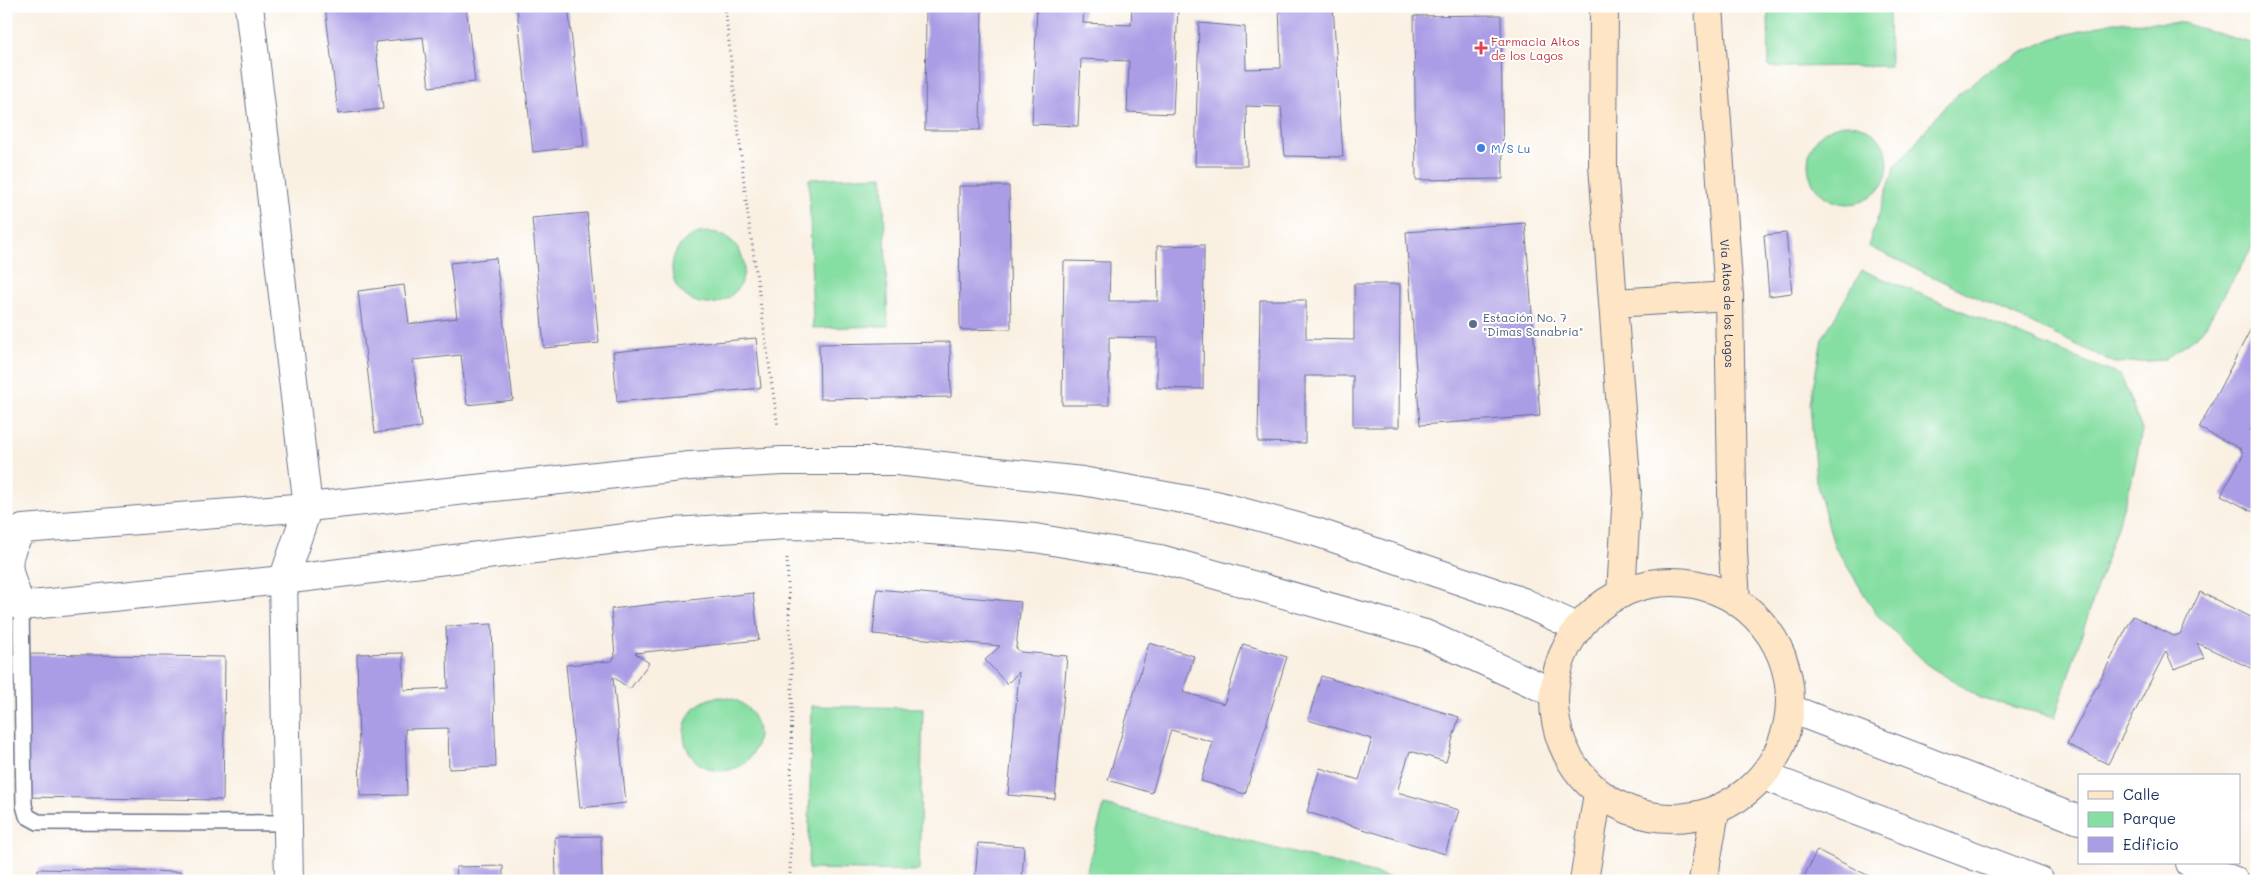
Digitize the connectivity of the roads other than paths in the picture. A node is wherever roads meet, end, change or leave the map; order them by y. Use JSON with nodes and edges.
{"nodes":[{"id":1,"x":249,"y":6,"type":"edge"},
{"id":2,"x":1604,"y":6,"type":"edge"},
{"id":3,"x":1709,"y":6,"type":"edge"},
{"id":4,"x":1729,"y":296,"type":"junction"},
{"id":5,"x":1614,"y":303,"type":"junction"},
{"id":6,"x":308,"y":507,"type":"junction"},
{"id":7,"x":283,"y":580,"type":"junction"},
{"id":8,"x":1621,"y":594,"type":"junction"},
{"id":9,"x":1736,"y":600,"type":"junction"},
{"id":10,"x":21,"y":606,"type":"junction"},
{"id":11,"x":1579,"y":628,"type":"junction"},
{"id":12,"x":1554,"y":693,"type":"junction"},
{"id":13,"x":1791,"y":709,"type":"junction"},
{"id":14,"x":1764,"y":776,"type":"junction"},
{"id":15,"x":1598,"y":793,"type":"junction"},
{"id":16,"x":1715,"y":811,"type":"junction"},
{"id":17,"x":2078,"y":820,"type":"edge"},
{"id":18,"x":289,"y":823,"type":"junction"},
{"id":19,"x":2192,"y":864,"type":"edge"},
{"id":20,"x":289,"y":881,"type":"edge"},
{"id":21,"x":1584,"y":881,"type":"edge"},
{"id":22,"x":1703,"y":881,"type":"edge"},
{"id":23,"x":2040,"y":881,"type":"edge"},
{"id":24,"x":2235,"y":881,"type":"edge"}],
"edges":[{"from":1,"to":6,"type":"street"},
{"from":2,"to":5,"type":"street"},
{"from":3,"to":4,"type":"street","name":"Vía Altos de los Lagos"},
{"from":4,"to":5,"type":"street"},
{"from":4,"to":9,"type":"street","name":"Vía Altos de los Lagos"},
{"from":5,"to":8,"type":"street"},
{"from":6,"to":7,"type":"street"},
{"from":6,"to":10,"type":"street"},
{"from":6,"to":11,"type":"street"},
{"from":7,"to":10,"type":"street"},
{"from":7,"to":12,"type":"street"},
{"from":7,"to":18,"type":"street"},
{"from":8,"to":9,"type":"street"},
{"from":8,"to":11,"type":"street"},
{"from":9,"to":13,"type":"street"},
{"from":10,"to":18,"type":"lane"},
{"from":11,"to":12,"type":"street"},
{"from":12,"to":15,"type":"street"},
{"from":13,"to":14,"type":"street"},
{"from":13,"to":17,"type":"street"},
{"from":14,"to":16,"type":"street"},
{"from":14,"to":23,"type":"street"},
{"from":15,"to":16,"type":"street"},
{"from":15,"to":21,"type":"street"},
{"from":16,"to":22,"type":"street"},
{"from":18,"to":20,"type":"street"},
{"from":19,"to":24,"type":"street"}]}
